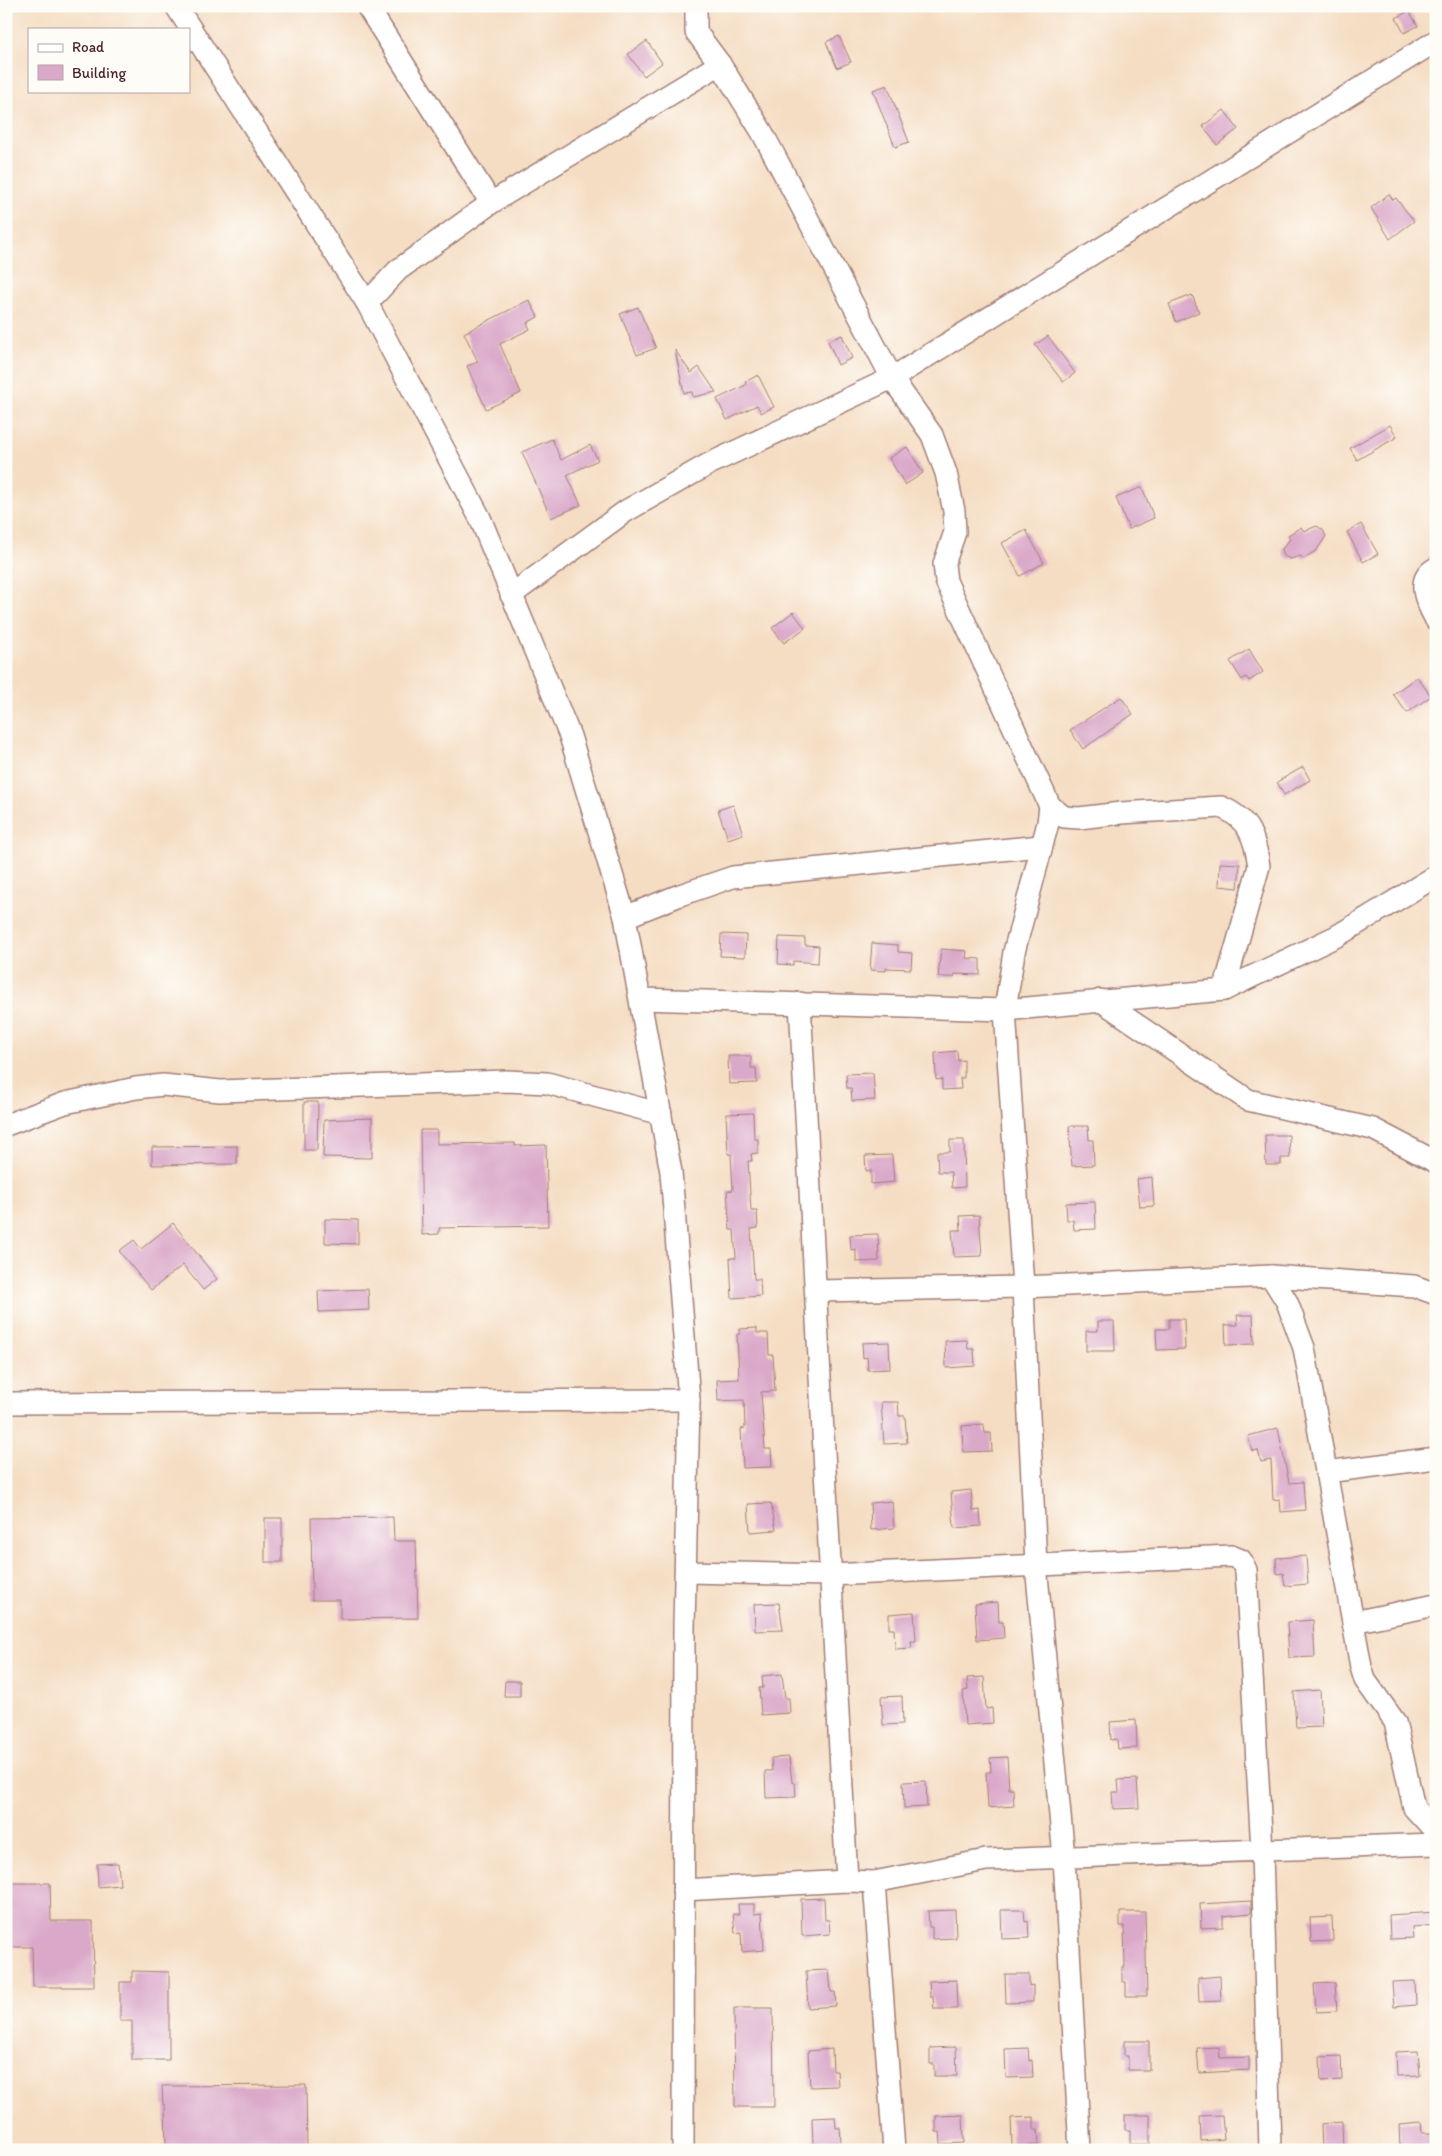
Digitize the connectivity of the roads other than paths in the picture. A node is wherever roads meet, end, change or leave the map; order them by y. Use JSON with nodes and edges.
{"nodes":[{"id":1,"x":176,"y":6,"type":"edge"},
{"id":2,"x":367,"y":6,"type":"edge"},
{"id":3,"x":696,"y":6,"type":"edge"},
{"id":4,"x":1436,"y":40,"type":"edge"},
{"id":5,"x":720,"y":64,"type":"junction"},
{"id":6,"x":491,"y":203,"type":"junction"},
{"id":7,"x":367,"y":303,"type":"junction"},
{"id":8,"x":892,"y":378,"type":"junction"},
{"id":9,"x":1436,"y":568,"type":"edge"},
{"id":10,"x":511,"y":595,"type":"junction"},
{"id":11,"x":1436,"y":620,"type":"edge"},
{"id":12,"x":1050,"y":806,"type":"junction"},
{"id":13,"x":1040,"y":846,"type":"junction"},
{"id":14,"x":1436,"y":876,"type":"edge"},
{"id":15,"x":625,"y":917,"type":"junction"},
{"id":16,"x":1224,"y":990,"type":"junction"},
{"id":17,"x":641,"y":999,"type":"junction"},
{"id":18,"x":1100,"y":1000,"type":"junction"},
{"id":19,"x":800,"y":1003,"type":"junction"},
{"id":20,"x":1005,"y":1010,"type":"junction"},
{"id":21,"x":661,"y":1114,"type":"junction"},
{"id":22,"x":6,"y":1126,"type":"edge"},
{"id":23,"x":1436,"y":1162,"type":"edge"},
{"id":24,"x":1271,"y":1276,"type":"junction"},
{"id":25,"x":1023,"y":1287,"type":"junction"},
{"id":26,"x":817,"y":1291,"type":"junction"},
{"id":27,"x":1436,"y":1294,"type":"edge"},
{"id":28,"x":689,"y":1400,"type":"junction"},
{"id":29,"x":6,"y":1403,"type":"edge"},
{"id":30,"x":1436,"y":1458,"type":"edge"},
{"id":31,"x":1326,"y":1472,"type":"junction"},
{"id":32,"x":1036,"y":1565,"type":"junction"},
{"id":33,"x":686,"y":1572,"type":"junction"},
{"id":34,"x":830,"y":1575,"type":"junction"},
{"id":35,"x":1436,"y":1605,"type":"edge"},
{"id":36,"x":1353,"y":1622,"type":"junction"},
{"id":37,"x":1436,"y":1832,"type":"edge"},
{"id":38,"x":1436,"y":1844,"type":"edge"},
{"id":39,"x":1262,"y":1850,"type":"junction"},
{"id":40,"x":1064,"y":1857,"type":"junction"},
{"id":41,"x":847,"y":1881,"type":"junction"},
{"id":42,"x":874,"y":1882,"type":"junction"},
{"id":43,"x":683,"y":1890,"type":"junction"},
{"id":44,"x":683,"y":2150,"type":"edge"},
{"id":45,"x":894,"y":2150,"type":"edge"},
{"id":46,"x":1080,"y":2150,"type":"edge"},
{"id":47,"x":1270,"y":2150,"type":"edge"}],
"edges":[{"from":1,"to":7,"type":"street"},
{"from":2,"to":6,"type":"street"},
{"from":3,"to":5,"type":"street"},
{"from":4,"to":8,"type":"street"},
{"from":5,"to":6,"type":"street"},
{"from":5,"to":8,"type":"street"},
{"from":6,"to":7,"type":"street"},
{"from":7,"to":10,"type":"street"},
{"from":8,"to":10,"type":"street"},
{"from":8,"to":12,"type":"street"},
{"from":9,"to":11,"type":"street"},
{"from":10,"to":15,"type":"street"},
{"from":12,"to":13,"type":"street"},
{"from":12,"to":16,"type":"street"},
{"from":13,"to":15,"type":"street"},
{"from":13,"to":20,"type":"street"},
{"from":14,"to":16,"type":"street"},
{"from":15,"to":17,"type":"street"},
{"from":16,"to":18,"type":"street"},
{"from":17,"to":19,"type":"street"},
{"from":17,"to":21,"type":"street"},
{"from":18,"to":20,"type":"street"},
{"from":18,"to":23,"type":"street"},
{"from":19,"to":20,"type":"street"},
{"from":19,"to":26,"type":"street"},
{"from":20,"to":25,"type":"street"},
{"from":21,"to":22,"type":"street"},
{"from":21,"to":28,"type":"street"},
{"from":24,"to":25,"type":"street"},
{"from":24,"to":27,"type":"street"},
{"from":24,"to":31,"type":"street"},
{"from":25,"to":26,"type":"street"},
{"from":25,"to":32,"type":"street"},
{"from":26,"to":34,"type":"street"},
{"from":28,"to":29,"type":"street"},
{"from":28,"to":33,"type":"street"},
{"from":30,"to":31,"type":"street"},
{"from":31,"to":36,"type":"street"},
{"from":32,"to":34,"type":"street"},
{"from":32,"to":39,"type":"street"},
{"from":32,"to":40,"type":"street"},
{"from":33,"to":34,"type":"street"},
{"from":33,"to":43,"type":"street"},
{"from":34,"to":41,"type":"street"},
{"from":35,"to":36,"type":"street"},
{"from":36,"to":37,"type":"street"},
{"from":38,"to":39,"type":"street"},
{"from":39,"to":40,"type":"street"},
{"from":39,"to":47,"type":"street"},
{"from":40,"to":42,"type":"street"},
{"from":40,"to":46,"type":"street"},
{"from":41,"to":42,"type":"street"},
{"from":41,"to":43,"type":"street"},
{"from":42,"to":45,"type":"street"},
{"from":43,"to":44,"type":"street"}]}
